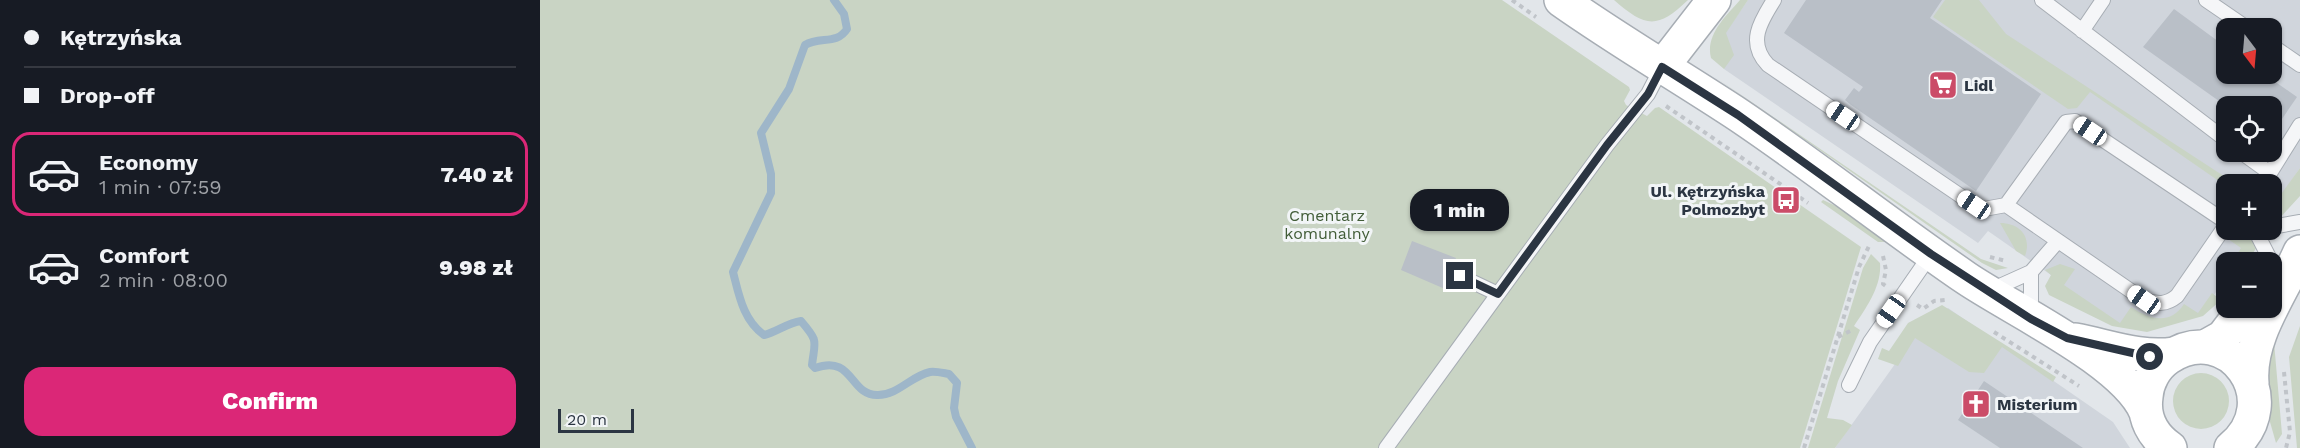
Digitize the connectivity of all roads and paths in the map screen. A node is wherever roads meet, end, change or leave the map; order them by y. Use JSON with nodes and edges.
{"nodes":[{"id":1,"x":1512,"y":0,"type":"edge"},
{"id":2,"x":1714,"y":0,"type":"edge"},
{"id":3,"x":1774,"y":0,"type":"edge"},
{"id":4,"x":2042,"y":0,"type":"edge"},
{"id":5,"x":2103,"y":0,"type":"edge"},
{"id":6,"x":2206,"y":0,"type":"edge"},
{"id":7,"x":1551,"y":10,"type":"edge"},
{"id":8,"x":2232,"y":18,"type":"edge"},
{"id":9,"x":2082,"y":31,"type":"junction"},
{"id":10,"x":2282,"y":53,"type":"edge"},
{"id":11,"x":2300,"y":65,"type":"edge"},
{"id":12,"x":1655,"y":81,"type":"junction"},
{"id":13,"x":2300,"y":126,"type":"edge"},
{"id":14,"x":2216,"y":132,"type":"edge"},
{"id":15,"x":2282,"y":154,"type":"edge"},
{"id":16,"x":2255,"y":162,"type":"edge"},
{"id":17,"x":2277,"y":162,"type":"edge"},
{"id":18,"x":2006,"y":205,"type":"junction"},
{"id":19,"x":1817,"y":210,"type":"dead end"},
{"id":20,"x":2216,"y":217,"type":"edge"},
{"id":21,"x":2300,"y":222,"type":"edge"},
{"id":22,"x":2282,"y":225,"type":"edge"},
{"id":23,"x":2216,"y":239,"type":"edge"},
{"id":24,"x":1860,"y":240,"type":"dead end"},
{"id":25,"x":2263,"y":240,"type":"edge"},
{"id":26,"x":2058,"y":241,"type":"junction"},
{"id":27,"x":2300,"y":244,"type":"edge"},
{"id":28,"x":1869,"y":246,"type":"junction"},
{"id":29,"x":1874,"y":250,"type":"dead end"},
{"id":30,"x":2272,"y":252,"type":"edge"},
{"id":31,"x":1880,"y":254,"type":"dead end"},
{"id":32,"x":1931,"y":254,"type":"junction"},
{"id":33,"x":1980,"y":255,"type":"dead end"},
{"id":34,"x":2282,"y":264,"type":"edge"},
{"id":35,"x":2031,"y":272,"type":"junction"},
{"id":36,"x":1460,"y":276,"type":"dead end"},
{"id":37,"x":1986,"y":292,"type":"junction"},
{"id":38,"x":1498,"y":294,"type":"junction"},
{"id":39,"x":1902,"y":296,"type":"junction"},
{"id":40,"x":1952,"y":304,"type":"dead end"},
{"id":41,"x":2237,"y":318,"type":"edge"},
{"id":42,"x":2265,"y":318,"type":"edge"},
{"id":43,"x":2031,"y":319,"type":"junction"},
{"id":44,"x":1988,"y":328,"type":"dead end"},
{"id":45,"x":2067,"y":338,"type":"junction"},
{"id":46,"x":2189,"y":351,"type":"junction"},
{"id":47,"x":2283,"y":365,"type":"dead end"},
{"id":48,"x":1849,"y":386,"type":"dead end"},
{"id":49,"x":2081,"y":387,"type":"dead end"},
{"id":50,"x":2253,"y":396,"type":"junction"},
{"id":51,"x":2146,"y":412,"type":"junction"},
{"id":52,"x":1386,"y":448,"type":"edge"},
{"id":53,"x":1804,"y":448,"type":"edge"},
{"id":54,"x":2170,"y":448,"type":"edge"},
{"id":55,"x":2231,"y":448,"type":"edge"},
{"id":56,"x":2267,"y":448,"type":"edge"},
{"id":57,"x":2286,"y":448,"type":"edge"}],
"edges":[{"from":1,"to":7,"type":"path"},
{"from":2,"to":12,"type":"main road"},
{"from":3,"to":18,"type":"lane"},
{"from":4,"to":9,"type":"lane"},
{"from":5,"to":9,"type":"lane"},
{"from":6,"to":8,"type":"lane"},
{"from":7,"to":12,"type":"main road"},
{"from":9,"to":14,"type":"lane"},
{"from":10,"to":11,"type":"lane"},
{"from":12,"to":19,"type":"path"},
{"from":12,"to":32,"type":"main road"},
{"from":12,"to":38,"type":"lane"},
{"from":13,"to":15,"type":"lane"},
{"from":16,"to":17,"type":"lane"},
{"from":18,"to":20,"type":"lane"},
{"from":18,"to":26,"type":"lane"},
{"from":21,"to":22,"type":"lane"},
{"from":23,"to":26,"type":"lane"},
{"from":24,"to":28,"type":"path"},
{"from":25,"to":30,"type":"lane"},
{"from":26,"to":35,"type":"lane"},
{"from":27,"to":34,"type":"main road"},
{"from":28,"to":29,"type":"path"},
{"from":28,"to":53,"type":"path"},
{"from":31,"to":39,"type":"path"},
{"from":32,"to":37,"type":"main road"},
{"from":32,"to":39,"type":"lane"},
{"from":33,"to":35,"type":"path"},
{"from":35,"to":37,"type":"lane"},
{"from":35,"to":43,"type":"lane"},
{"from":36,"to":38,"type":"lane"},
{"from":37,"to":43,"type":"main road"},
{"from":38,"to":52,"type":"lane"},
{"from":39,"to":40,"type":"path"},
{"from":39,"to":48,"type":"lane"},
{"from":41,"to":46,"type":"main road"},
{"from":42,"to":50,"type":"main road"},
{"from":43,"to":45,"type":"main road"},
{"from":44,"to":49,"type":"path"},
{"from":45,"to":46,"type":"main road"},
{"from":45,"to":51,"type":"main road"},
{"from":46,"to":50,"type":"main road"},
{"from":46,"to":51,"type":"main road"},
{"from":47,"to":57,"type":"path"},
{"from":50,"to":55,"type":"main road"},
{"from":50,"to":56,"type":"main road"},
{"from":51,"to":54,"type":"main road"}]}
